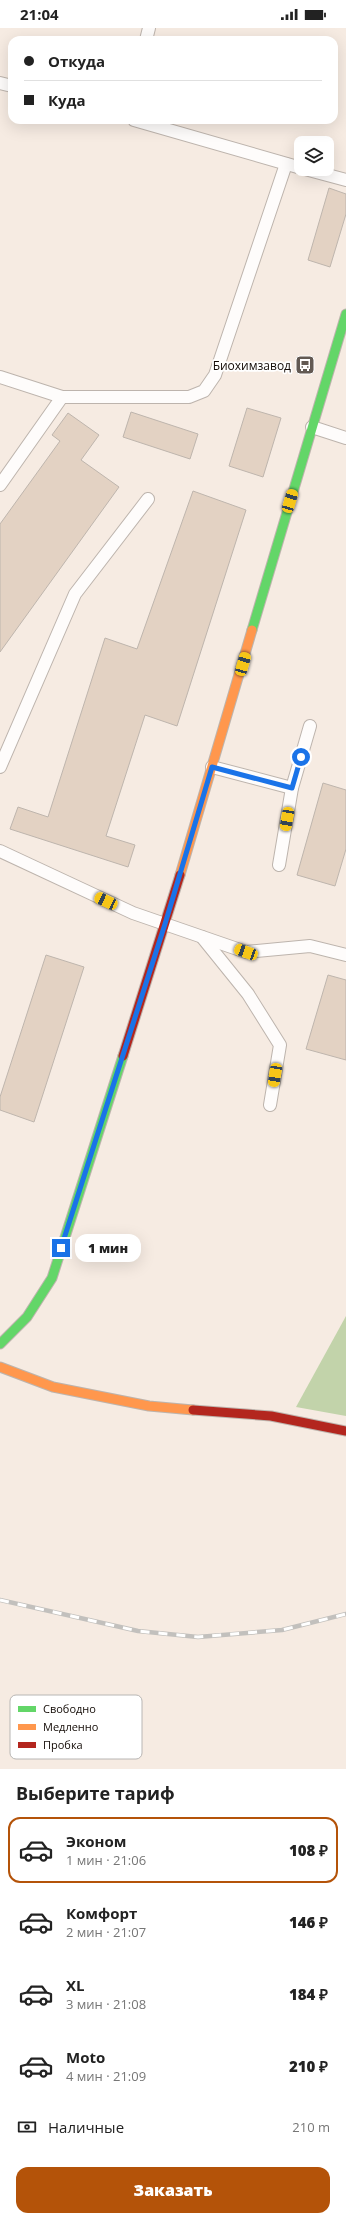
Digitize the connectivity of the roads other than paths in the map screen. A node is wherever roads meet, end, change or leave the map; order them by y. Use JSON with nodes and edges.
{"nodes":[{"id":1,"x":148,"y":124,"type":"edge"},
{"id":2,"x":286,"y":164,"type":"junction"},
{"id":3,"x":294,"y":166,"type":"edge"},
{"id":4,"x":331,"y":176,"type":"edge"},
{"id":5,"x":346,"y":180,"type":"edge"},
{"id":6,"x":346,"y":314,"type":"edge"},
{"id":7,"x":0,"y":377,"type":"edge"},
{"id":8,"x":62,"y":397,"type":"junction"},
{"id":9,"x":312,"y":427,"type":"junction"},
{"id":10,"x":346,"y":438,"type":"edge"},
{"id":11,"x":0,"y":485,"type":"edge"},
{"id":12,"x":148,"y":499,"type":"dead end"},
{"id":13,"x":310,"y":726,"type":"dead end"},
{"id":14,"x":0,"y":767,"type":"edge"},
{"id":15,"x":212,"y":767,"type":"junction"},
{"id":16,"x":292,"y":788,"type":"junction"},
{"id":17,"x":0,"y":851,"type":"edge"},
{"id":18,"x":279,"y":866,"type":"dead end"},
{"id":19,"x":165,"y":924,"type":"junction"},
{"id":20,"x":201,"y":936,"type":"junction"},
{"id":21,"x":346,"y":956,"type":"edge"},
{"id":22,"x":270,"y":1105,"type":"dead end"},
{"id":23,"x":0,"y":1344,"type":"edge"},
{"id":24,"x":0,"y":1368,"type":"edge"},
{"id":25,"x":346,"y":1431,"type":"edge"}],
"edges":[{"from":1,"to":2,"type":"lane"},
{"from":2,"to":3,"type":"lane"},
{"from":2,"to":8,"type":"lane"},
{"from":4,"to":5,"type":"lane"},
{"from":6,"to":9,"type":"main road"},
{"from":7,"to":8,"type":"lane"},
{"from":8,"to":11,"type":"lane"},
{"from":9,"to":10,"type":"lane"},
{"from":9,"to":15,"type":"main road"},
{"from":12,"to":14,"type":"lane"},
{"from":13,"to":16,"type":"lane"},
{"from":15,"to":16,"type":"lane"},
{"from":15,"to":19,"type":"main road"},
{"from":16,"to":18,"type":"lane"},
{"from":17,"to":19,"type":"lane"},
{"from":19,"to":20,"type":"lane"},
{"from":19,"to":23,"type":"main road"},
{"from":20,"to":21,"type":"lane"},
{"from":20,"to":22,"type":"lane"},
{"from":24,"to":25,"type":"main road"}]}
